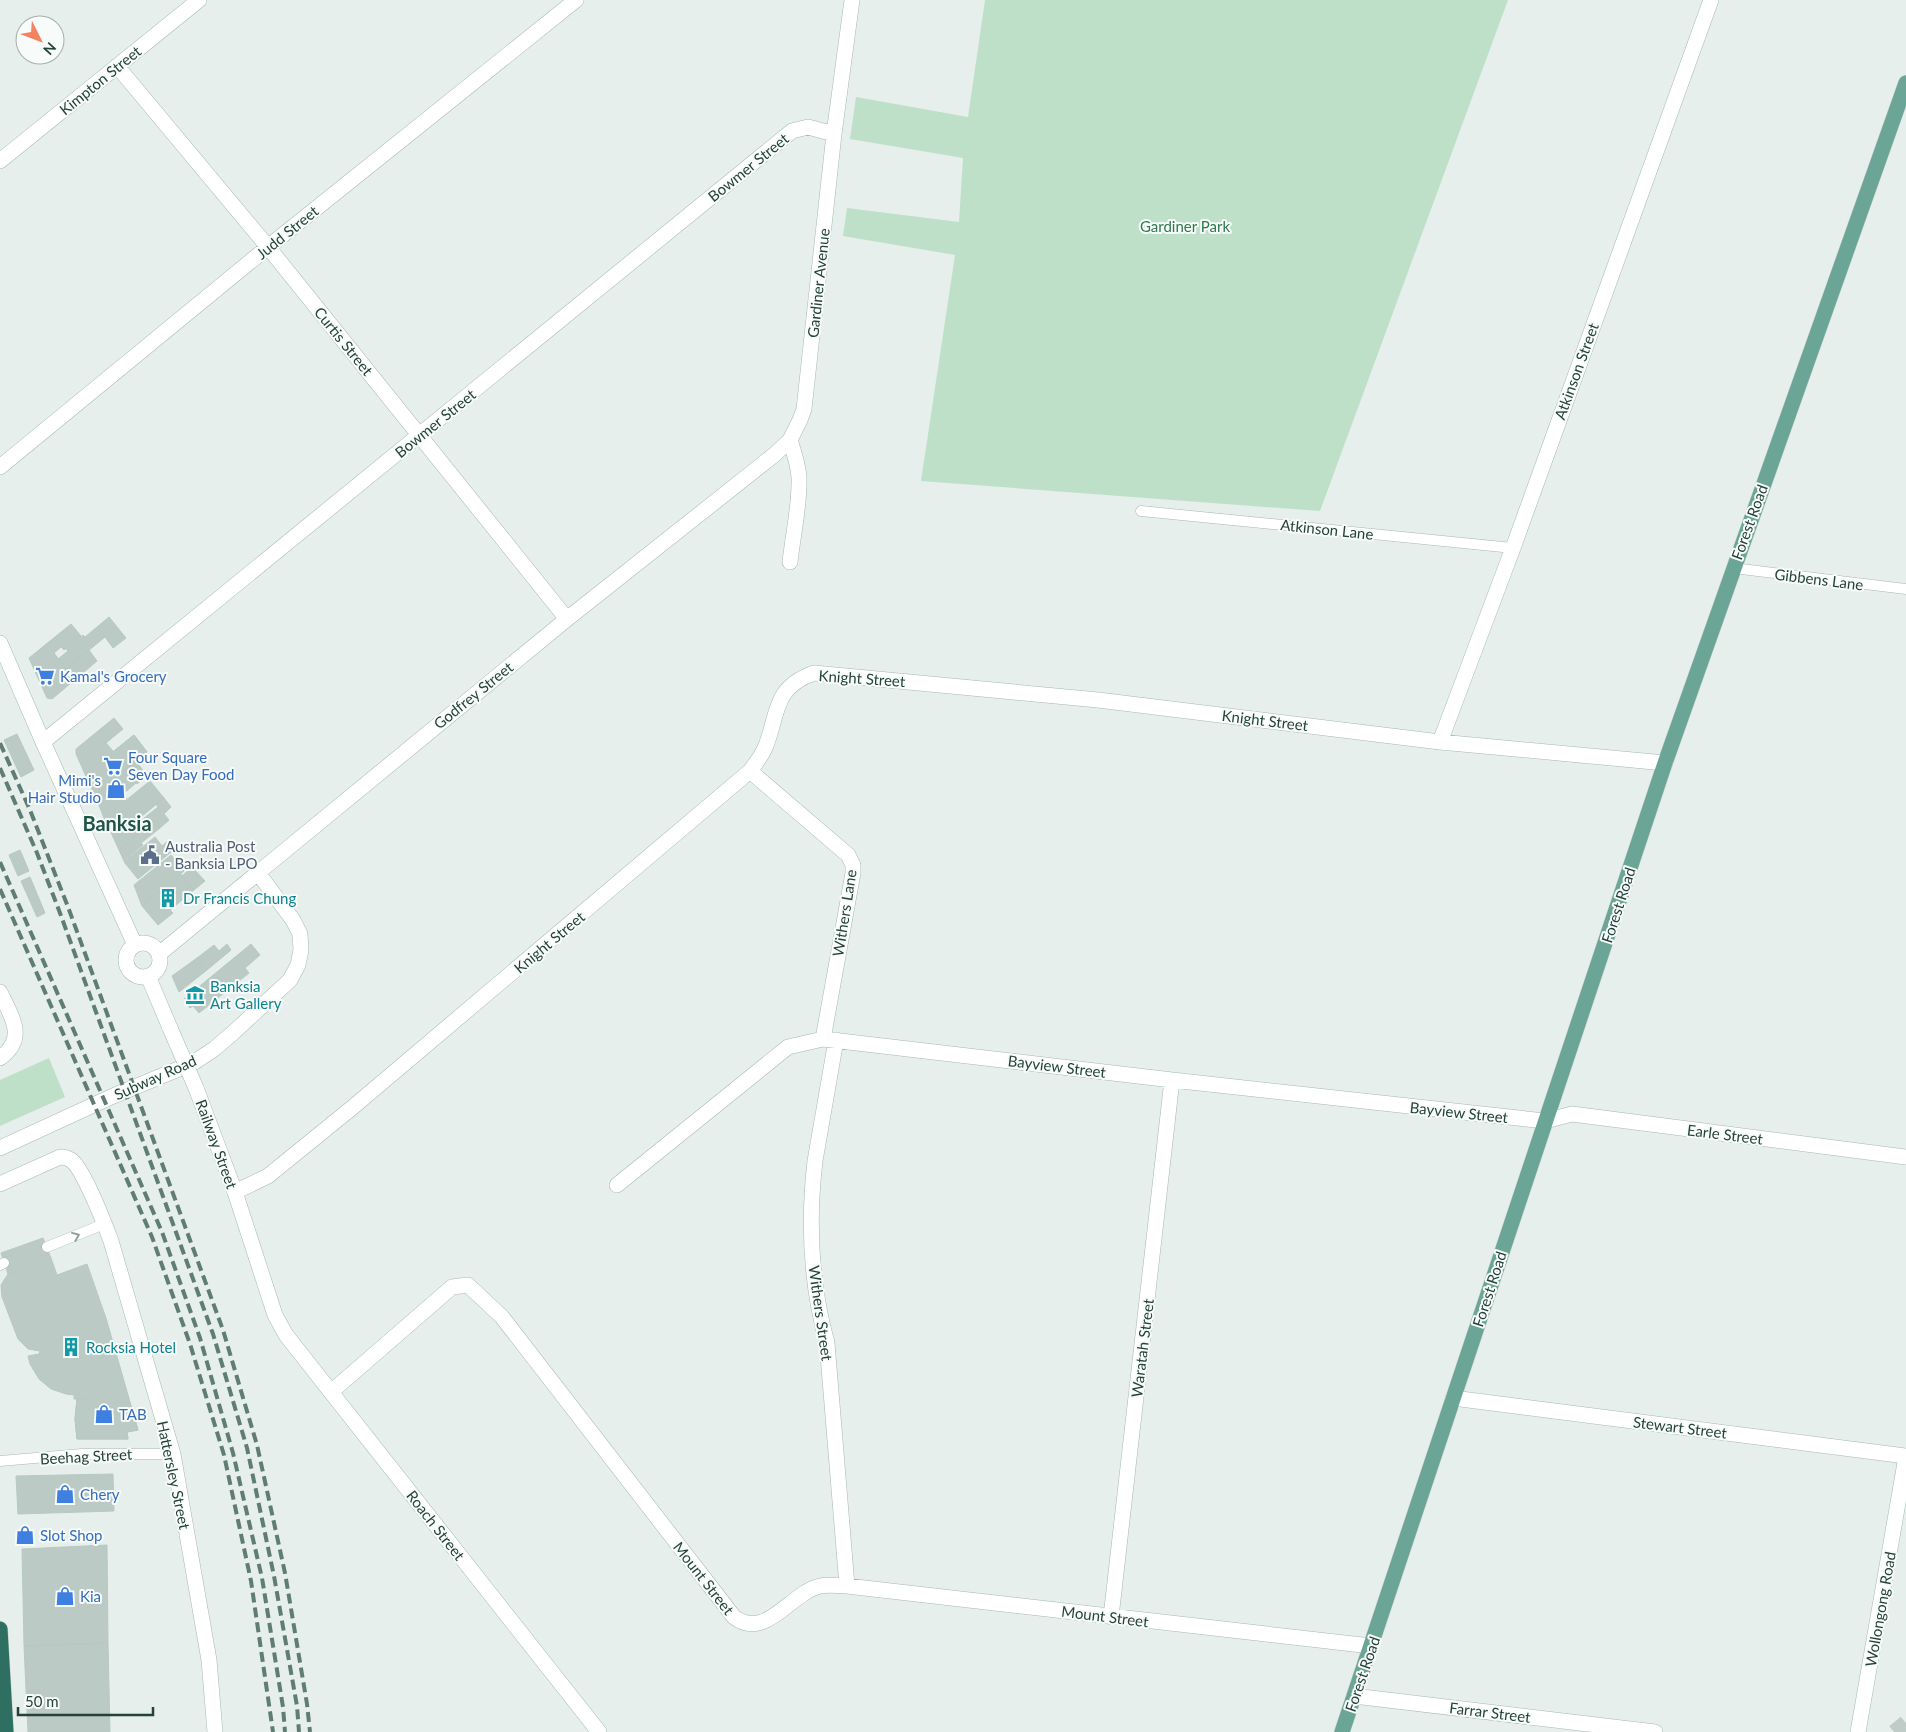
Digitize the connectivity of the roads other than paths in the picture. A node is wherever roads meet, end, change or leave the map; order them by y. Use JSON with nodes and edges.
{"nodes":[{"id":1,"x":199,"y":0,"type":"edge"},
{"id":2,"x":576,"y":0,"type":"edge"},
{"id":3,"x":852,"y":0,"type":"edge"},
{"id":4,"x":1711,"y":0,"type":"edge"},
{"id":5,"x":117,"y":66,"type":"junction"},
{"id":6,"x":1906,"y":83,"type":"edge"},
{"id":7,"x":834,"y":134,"type":"junction"},
{"id":8,"x":0,"y":161,"type":"edge"},
{"id":9,"x":268,"y":247,"type":"junction"},
{"id":10,"x":420,"y":435,"type":"junction"},
{"id":11,"x":790,"y":440,"type":"junction"},
{"id":12,"x":0,"y":467,"type":"edge"},
{"id":13,"x":1141,"y":511,"type":"dead end"},
{"id":14,"x":1513,"y":548,"type":"junction"},
{"id":15,"x":790,"y":562,"type":"dead end"},
{"id":16,"x":1733,"y":568,"type":"junction"},
{"id":17,"x":1906,"y":589,"type":"edge"},
{"id":18,"x":566,"y":619,"type":"junction"},
{"id":19,"x":0,"y":643,"type":"edge"},
{"id":20,"x":43,"y":742,"type":"junction"},
{"id":21,"x":1440,"y":742,"type":"junction"},
{"id":22,"x":1665,"y":763,"type":"junction"},
{"id":23,"x":750,"y":771,"type":"junction"},
{"id":24,"x":258,"y":873,"type":"junction"},
{"id":25,"x":135,"y":945,"type":"junction"},
{"id":26,"x":159,"y":954,"type":"junction"},
{"id":27,"x":148,"y":976,"type":"junction"},
{"id":28,"x":0,"y":992,"type":"edge"},
{"id":29,"x":829,"y":1040,"type":"junction"},
{"id":30,"x":0,"y":1058,"type":"edge"},
{"id":31,"x":1172,"y":1080,"type":"junction"},
{"id":32,"x":1545,"y":1121,"type":"junction"},
{"id":33,"x":0,"y":1148,"type":"edge"},
{"id":34,"x":1906,"y":1157,"type":"edge"},
{"id":35,"x":0,"y":1184,"type":"edge"},
{"id":36,"x":617,"y":1185,"type":"dead end"},
{"id":37,"x":235,"y":1192,"type":"junction"},
{"id":38,"x":104,"y":1224,"type":"junction"},
{"id":39,"x":46,"y":1247,"type":"dead end"},
{"id":40,"x":275,"y":1315,"type":"joint"},
{"id":41,"x":331,"y":1392,"type":"junction"},
{"id":42,"x":1454,"y":1398,"type":"junction"},
{"id":43,"x":173,"y":1454,"type":"junction"},
{"id":44,"x":1906,"y":1457,"type":"edge"},
{"id":45,"x":0,"y":1461,"type":"edge"},
{"id":46,"x":847,"y":1586,"type":"junction"},
{"id":47,"x":1111,"y":1616,"type":"junction"},
{"id":48,"x":0,"y":1629,"type":"edge"},
{"id":49,"x":1371,"y":1646,"type":"junction"},
{"id":50,"x":1354,"y":1696,"type":"junction"},
{"id":51,"x":6,"y":1732,"type":"edge"},
{"id":52,"x":215,"y":1732,"type":"edge"},
{"id":53,"x":600,"y":1732,"type":"edge"},
{"id":54,"x":1342,"y":1732,"type":"edge"},
{"id":55,"x":1655,"y":1732,"type":"edge"},
{"id":56,"x":1858,"y":1732,"type":"edge"}],
"edges":[{"from":1,"to":5,"type":"street","name":"Kimpton Street"},
{"from":2,"to":9,"type":"street","name":"Judd Street"},
{"from":3,"to":7,"type":"street","name":"Gardiner Avenue"},
{"from":4,"to":14,"type":"street","name":"Atkinson Street"},
{"from":5,"to":8,"type":"street","name":"Kimpton Street"},
{"from":5,"to":9,"type":"street","name":"Curtis Street"},
{"from":6,"to":16,"type":"main road","name":"Forest Road"},
{"from":7,"to":10,"type":"street","name":"Bowmer Street"},
{"from":7,"to":11,"type":"street","name":"Gardiner Avenue"},
{"from":9,"to":10,"type":"street","name":"Curtis Street"},
{"from":9,"to":12,"type":"street","name":"Judd Street"},
{"from":10,"to":18,"type":"street","name":"Curtis Street"},
{"from":10,"to":20,"type":"street","name":"Bowmer Street"},
{"from":11,"to":15,"type":"street"},
{"from":11,"to":18,"type":"street","name":"Godfrey Street"},
{"from":13,"to":14,"type":"lane","name":"Atkinson Lane"},
{"from":14,"to":21,"type":"street","name":"Atkinson Street"},
{"from":16,"to":17,"type":"lane","name":"Gibbens Lane"},
{"from":16,"to":22,"type":"main road","name":"Forest Road"},
{"from":18,"to":24,"type":"street","name":"Godfrey Street"},
{"from":19,"to":20,"type":"street"},
{"from":20,"to":25,"type":"street"},
{"from":21,"to":22,"type":"street","name":"Knight Street"},
{"from":21,"to":23,"type":"street","name":"Knight Street"},
{"from":22,"to":32,"type":"main road","name":"Forest Road"},
{"from":23,"to":29,"type":"street","name":"Withers Lane"},
{"from":23,"to":37,"type":"street","name":"Knight Street"},
{"from":24,"to":26,"type":"street","name":"Godfrey Street"},
{"from":24,"to":33,"type":"street","name":"Subway Road"},
{"from":25,"to":26,"type":"street"},
{"from":25,"to":27,"type":"street"},
{"from":26,"to":27,"type":"street"},
{"from":27,"to":37,"type":"street","name":"Railway Street","bridge":true},
{"from":28,"to":30,"type":"street"},
{"from":29,"to":31,"type":"street","name":"Bayview Street"},
{"from":29,"to":36,"type":"street","name":"Bayview Street"},
{"from":29,"to":46,"type":"street","name":"Withers Street"},
{"from":31,"to":32,"type":"street","name":"Bayview Street"},
{"from":31,"to":47,"type":"street","name":"Waratah Street"},
{"from":32,"to":34,"type":"street","name":"Earle Street"},
{"from":32,"to":42,"type":"main road","name":"Forest Road"},
{"from":35,"to":38,"type":"street","name":"Hattersley Street"},
{"from":37,"to":40,"type":"street","name":"Railway Street"},
{"from":39,"to":38,"type":"lane","one_way":true},
{"from":38,"to":43,"type":"street","name":"Hattersley Street"},
{"from":40,"to":41,"type":"street","name":"Roach Street"},
{"from":41,"to":46,"type":"street","name":"Mount Street"},
{"from":41,"to":53,"type":"street","name":"Roach Street"},
{"from":42,"to":44,"type":"street","name":"Stewart Street"},
{"from":42,"to":49,"type":"main road","name":"Forest Road"},
{"from":43,"to":45,"type":"lane","name":"Beehag Street"},
{"from":43,"to":52,"type":"street","name":"Hattersley Street"},
{"from":44,"to":56,"type":"street","name":"Wollongong Road"},
{"from":46,"to":47,"type":"street","name":"Mount Street"},
{"from":47,"to":49,"type":"street","name":"Mount Street"},
{"from":48,"to":51,"type":"highway"},
{"from":49,"to":50,"type":"main road","name":"Forest Road"},
{"from":50,"to":54,"type":"main road","name":"Forest Road"},
{"from":50,"to":55,"type":"street","name":"Farrar Street"}]}
